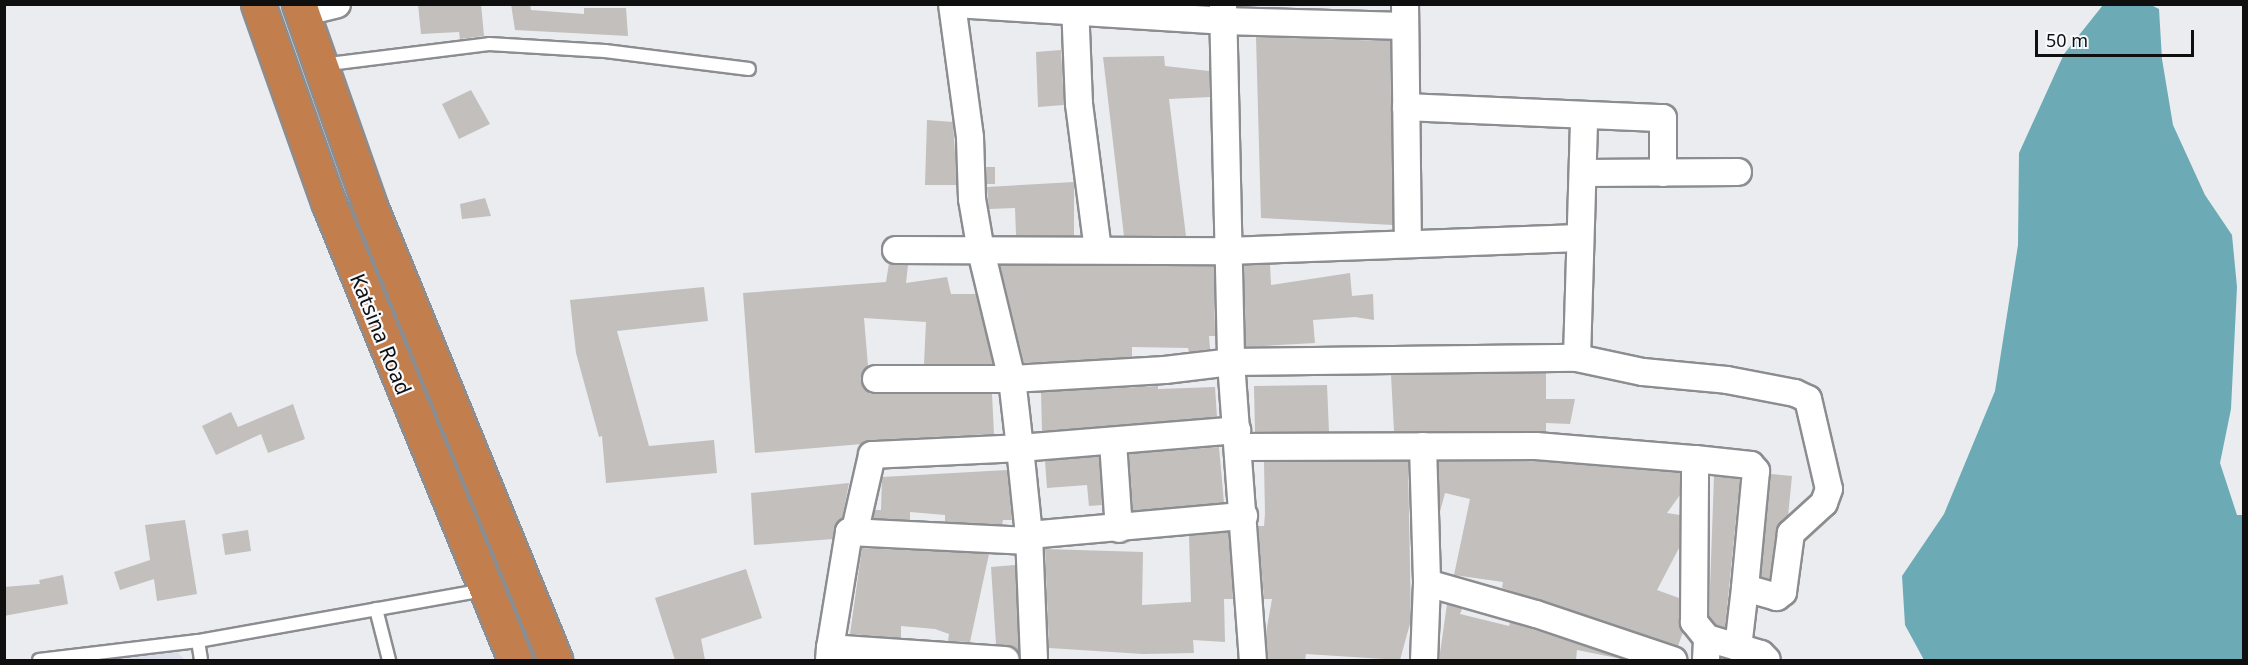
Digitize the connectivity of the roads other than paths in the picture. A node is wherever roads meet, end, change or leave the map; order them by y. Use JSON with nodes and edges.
{"nodes":[{"id":1,"x":258,"y":4,"type":"edge"},
{"id":2,"x":337,"y":4,"type":"edge"},
{"id":3,"x":954,"y":4,"type":"edge"},
{"id":4,"x":1074,"y":8,"type":"edge"},
{"id":5,"x":300,"y":9,"type":"edge"},
{"id":6,"x":1222,"y":13,"type":"edge"},
{"id":7,"x":1405,"y":15,"type":"edge"},
{"id":8,"x":320,"y":65,"type":"junction"},
{"id":9,"x":749,"y":69,"type":"dead end"},
{"id":10,"x":1406,"y":107,"type":"junction"},
{"id":11,"x":1584,"y":115,"type":"junction"},
{"id":12,"x":1738,"y":172,"type":"dead end"},
{"id":13,"x":1583,"y":173,"type":"junction"},
{"id":14,"x":1663,"y":173,"type":"junction"},
{"id":15,"x":1579,"y":238,"type":"junction"},
{"id":16,"x":1407,"y":244,"type":"junction"},
{"id":17,"x":896,"y":250,"type":"dead end"},
{"id":18,"x":1098,"y":250,"type":"junction"},
{"id":19,"x":981,"y":251,"type":"junction"},
{"id":20,"x":1227,"y":251,"type":"junction"},
{"id":21,"x":1577,"y":358,"type":"junction"},
{"id":22,"x":1231,"y":362,"type":"junction"},
{"id":23,"x":876,"y":379,"type":"dead end"},
{"id":24,"x":1012,"y":379,"type":"junction"},
{"id":25,"x":1238,"y":438,"type":"junction"},
{"id":26,"x":1113,"y":442,"type":"junction"},
{"id":27,"x":1423,"y":446,"type":"junction"},
{"id":28,"x":1020,"y":448,"type":"junction"},
{"id":29,"x":1695,"y":459,"type":"junction"},
{"id":30,"x":1244,"y":516,"type":"junction"},
{"id":31,"x":1119,"y":529,"type":"junction"},
{"id":32,"x":849,"y":532,"type":"junction"},
{"id":33,"x":1029,"y":538,"type":"junction"},
{"id":34,"x":1427,"y":583,"type":"junction"},
{"id":35,"x":1745,"y":588,"type":"junction"},
{"id":36,"x":486,"y":590,"type":"junction"},
{"id":37,"x":376,"y":609,"type":"junction"},
{"id":38,"x":198,"y":641,"type":"junction"},
{"id":39,"x":1738,"y":648,"type":"junction"},
{"id":40,"x":1707,"y":649,"type":"edge"},
{"id":41,"x":829,"y":654,"type":"edge"},
{"id":42,"x":39,"y":660,"type":"edge"},
{"id":43,"x":201,"y":660,"type":"edge"},
{"id":44,"x":389,"y":660,"type":"edge"},
{"id":45,"x":515,"y":660,"type":"edge"},
{"id":46,"x":555,"y":660,"type":"edge"},
{"id":47,"x":1006,"y":660,"type":"edge"},
{"id":48,"x":1034,"y":660,"type":"edge"},
{"id":49,"x":1253,"y":660,"type":"edge"},
{"id":50,"x":1424,"y":660,"type":"edge"},
{"id":51,"x":1672,"y":660,"type":"edge"},
{"id":52,"x":1767,"y":660,"type":"edge"}],
"edges":[{"from":1,"to":36,"type":"highway","name":"Katsina Road"},
{"from":2,"to":5,"type":"street"},
{"from":3,"to":4,"type":"street"},
{"from":3,"to":19,"type":"street"},
{"from":4,"to":6,"type":"street"},
{"from":4,"to":18,"type":"street"},
{"from":5,"to":8,"type":"highway","name":"Katsina Road"},
{"from":6,"to":7,"type":"street"},
{"from":6,"to":20,"type":"street"},
{"from":7,"to":10,"type":"street"},
{"from":8,"to":9,"type":"lane"},
{"from":8,"to":46,"type":"highway","name":"Katsina Road"},
{"from":10,"to":11,"type":"street"},
{"from":10,"to":16,"type":"street"},
{"from":11,"to":13,"type":"street"},
{"from":11,"to":14,"type":"street"},
{"from":12,"to":14,"type":"street"},
{"from":13,"to":14,"type":"street"},
{"from":13,"to":15,"type":"street"},
{"from":15,"to":16,"type":"street"},
{"from":15,"to":21,"type":"street"},
{"from":16,"to":20,"type":"street"},
{"from":17,"to":19,"type":"street"},
{"from":18,"to":19,"type":"street"},
{"from":18,"to":20,"type":"street"},
{"from":19,"to":24,"type":"street"},
{"from":20,"to":22,"type":"street"},
{"from":21,"to":22,"type":"street"},
{"from":21,"to":35,"type":"street"},
{"from":22,"to":24,"type":"street"},
{"from":22,"to":25,"type":"street"},
{"from":23,"to":24,"type":"street"},
{"from":24,"to":28,"type":"street"},
{"from":25,"to":26,"type":"street"},
{"from":25,"to":27,"type":"street"},
{"from":25,"to":30,"type":"street"},
{"from":26,"to":28,"type":"street"},
{"from":26,"to":31,"type":"street"},
{"from":27,"to":29,"type":"street"},
{"from":27,"to":34,"type":"street"},
{"from":28,"to":32,"type":"street"},
{"from":28,"to":33,"type":"street"},
{"from":29,"to":35,"type":"street"},
{"from":29,"to":40,"type":"street"},
{"from":30,"to":31,"type":"street"},
{"from":30,"to":49,"type":"street"},
{"from":31,"to":33,"type":"street"},
{"from":32,"to":33,"type":"street"},
{"from":32,"to":41,"type":"street"},
{"from":33,"to":48,"type":"street"},
{"from":34,"to":50,"type":"street"},
{"from":34,"to":51,"type":"street"},
{"from":35,"to":39,"type":"street"},
{"from":36,"to":37,"type":"lane"},
{"from":36,"to":45,"type":"highway","name":"Katsina Road"},
{"from":37,"to":38,"type":"lane"},
{"from":37,"to":44,"type":"lane"},
{"from":38,"to":42,"type":"lane"},
{"from":38,"to":43,"type":"lane"},
{"from":39,"to":40,"type":"street"},
{"from":39,"to":52,"type":"street"},
{"from":41,"to":47,"type":"street"}]}
